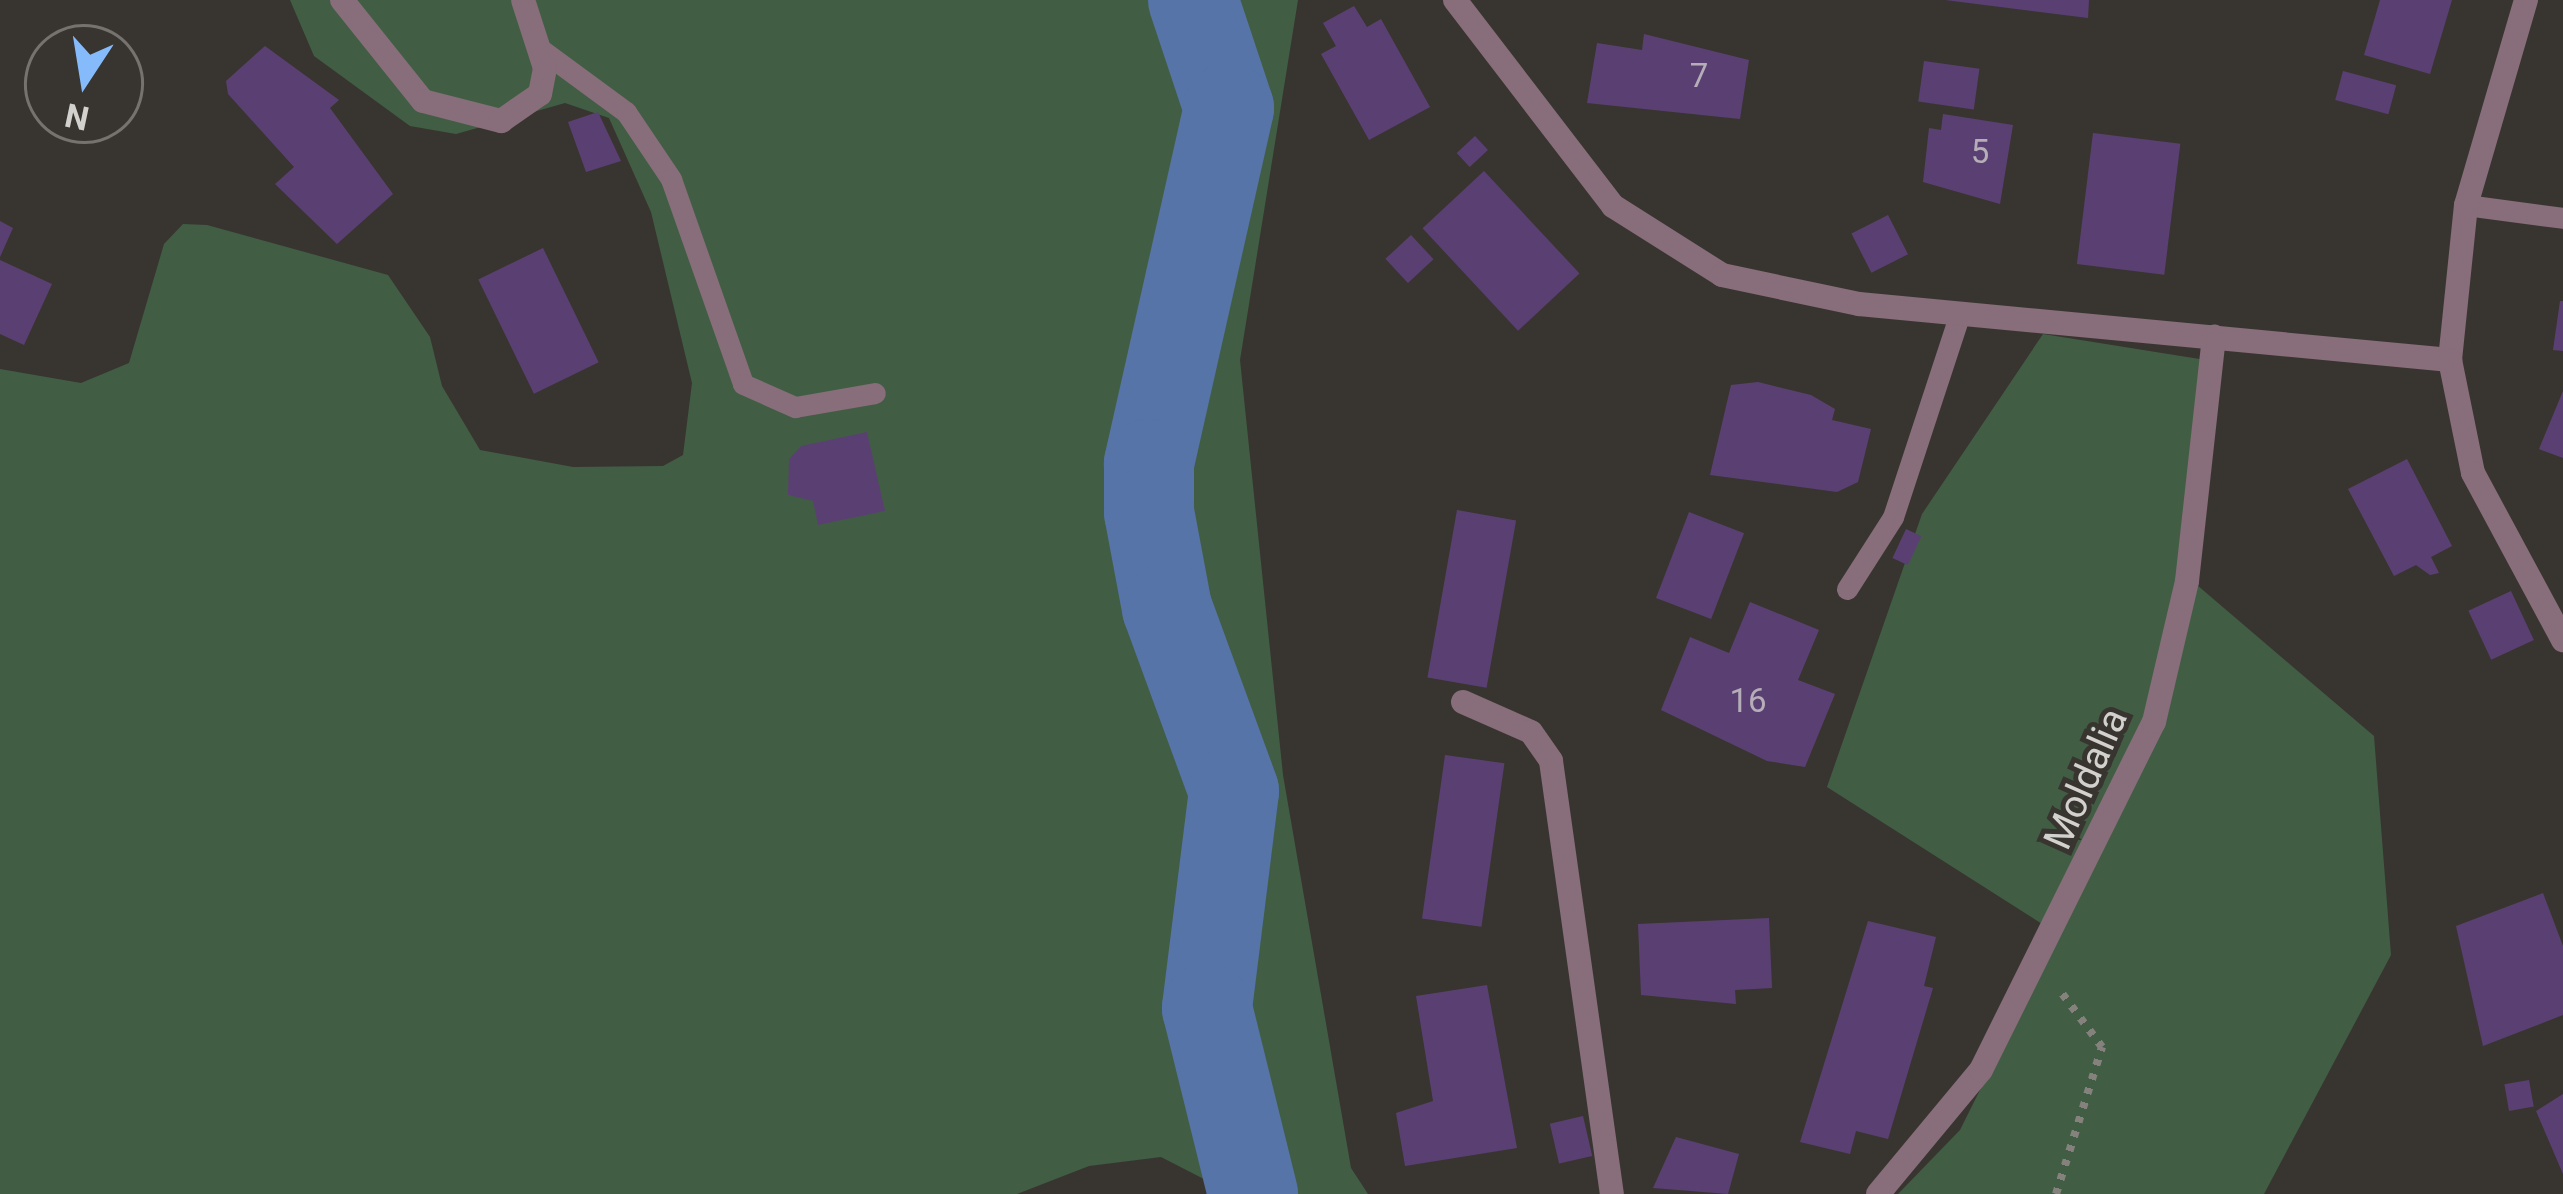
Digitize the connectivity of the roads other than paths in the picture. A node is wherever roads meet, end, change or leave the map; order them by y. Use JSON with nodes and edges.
{"nodes":[{"id":1,"x":342,"y":0,"type":"edge"},
{"id":2,"x":523,"y":0,"type":"edge"},
{"id":3,"x":1455,"y":0,"type":"edge"},
{"id":4,"x":2526,"y":0,"type":"edge"},
{"id":5,"x":543,"y":51,"type":"junction"},
{"id":6,"x":2466,"y":205,"type":"junction"},
{"id":7,"x":2563,"y":218,"type":"edge"},
{"id":8,"x":1960,"y":313,"type":"junction"},
{"id":9,"x":2215,"y":336,"type":"junction"},
{"id":10,"x":2450,"y":360,"type":"junction"},
{"id":11,"x":875,"y":393,"type":"dead end"},
{"id":12,"x":1847,"y":589,"type":"dead end"},
{"id":13,"x":2563,"y":640,"type":"edge"},
{"id":14,"x":1463,"y":702,"type":"dead end"},
{"id":15,"x":1612,"y":1194,"type":"edge"},
{"id":16,"x":1878,"y":1194,"type":"edge"}],
"edges":[{"from":1,"to":5,"type":"street"},
{"from":2,"to":5,"type":"street"},
{"from":3,"to":8,"type":"street"},
{"from":4,"to":6,"type":"street"},
{"from":5,"to":11,"type":"lane"},
{"from":6,"to":7,"type":"lane"},
{"from":6,"to":10,"type":"street"},
{"from":8,"to":9,"type":"street"},
{"from":8,"to":12,"type":"lane"},
{"from":9,"to":10,"type":"street"},
{"from":9,"to":16,"type":"street","name":"Moldalia"},
{"from":10,"to":13,"type":"street"},
{"from":14,"to":15,"type":"street"}]}
